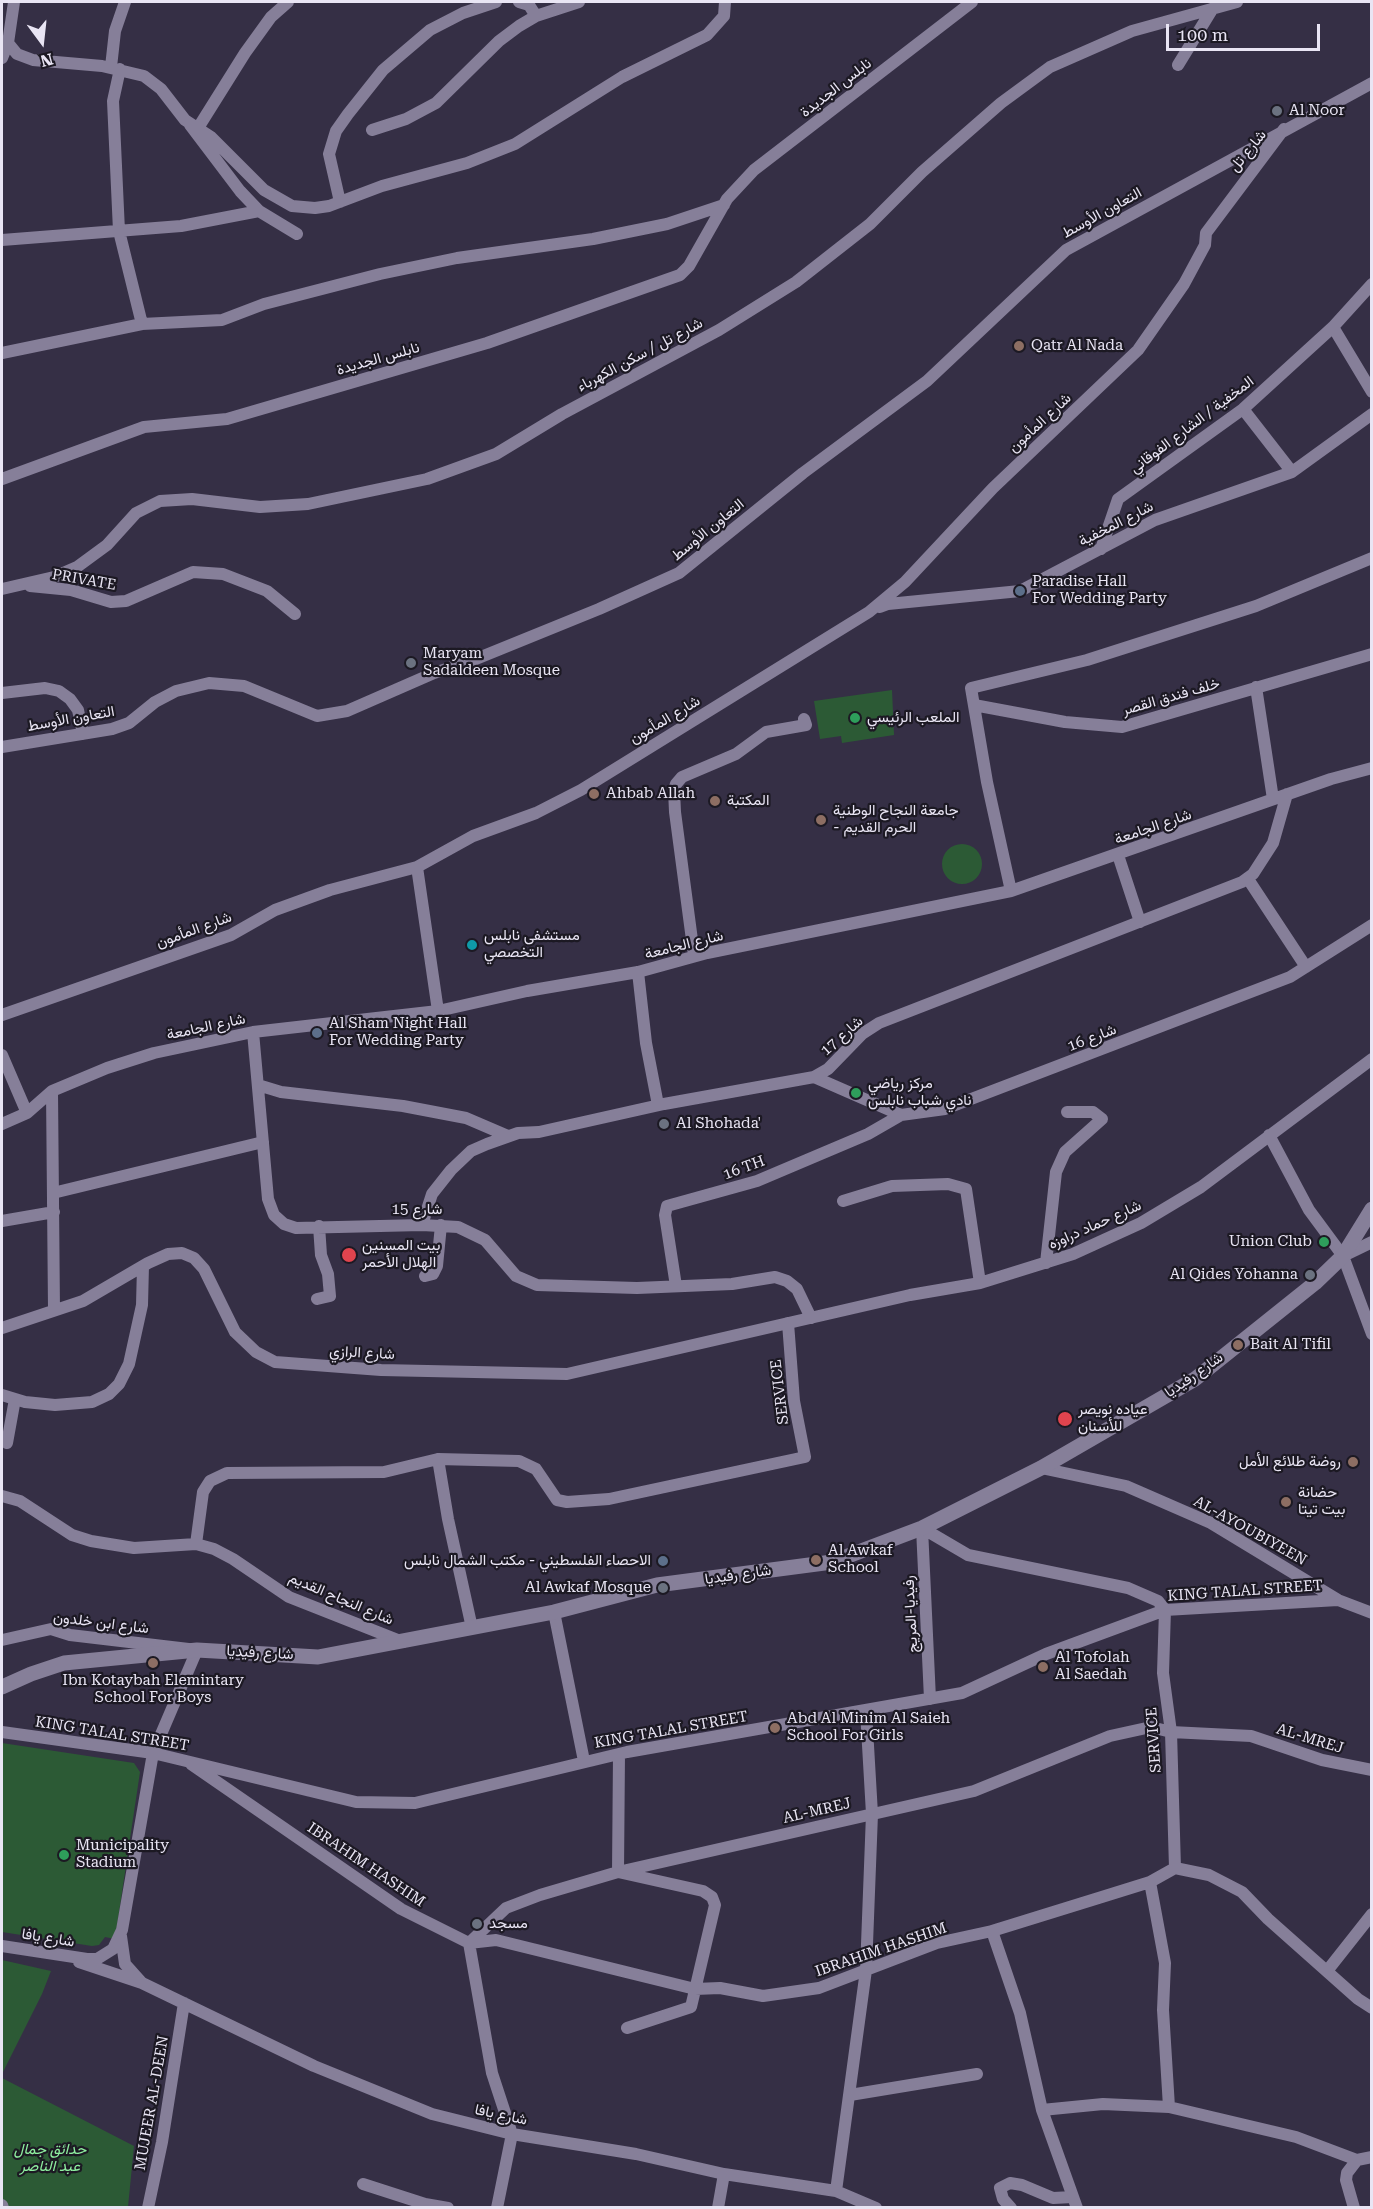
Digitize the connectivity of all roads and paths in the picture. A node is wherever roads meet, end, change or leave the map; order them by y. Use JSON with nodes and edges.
{"nodes":[{"id":1,"x":14,"y":2,"type":"edge"},
{"id":2,"x":125,"y":2,"type":"edge"},
{"id":3,"x":288,"y":2,"type":"edge"},
{"id":4,"x":496,"y":2,"type":"edge"},
{"id":5,"x":519,"y":2,"type":"edge"},
{"id":6,"x":579,"y":2,"type":"edge"},
{"id":7,"x":725,"y":2,"type":"edge"},
{"id":8,"x":972,"y":2,"type":"edge"},
{"id":9,"x":1237,"y":2,"type":"edge"},
{"id":10,"x":1213,"y":8,"type":"junction"},
{"id":11,"x":536,"y":16,"type":"junction"},
{"id":12,"x":8,"y":43,"type":"junction"},
{"id":13,"x":2,"y":58,"type":"edge"},
{"id":14,"x":1178,"y":65,"type":"dead end"},
{"id":15,"x":115,"y":68,"type":"junction"},
{"id":16,"x":1371,"y":83,"type":"edge"},
{"id":17,"x":194,"y":126,"type":"junction"},
{"id":18,"x":1284,"y":129,"type":"junction"},
{"id":19,"x":372,"y":130,"type":"dead end"},
{"id":20,"x":340,"y":202,"type":"junction"},
{"id":21,"x":724,"y":205,"type":"junction"},
{"id":22,"x":260,"y":211,"type":"junction"},
{"id":23,"x":119,"y":231,"type":"junction"},
{"id":24,"x":297,"y":234,"type":"dead end"},
{"id":25,"x":2,"y":240,"type":"edge"},
{"id":26,"x":1205,"y":245,"type":"joint"},
{"id":27,"x":1371,"y":284,"type":"edge"},
{"id":28,"x":142,"y":324,"type":"junction"},
{"id":29,"x":1333,"y":327,"type":"junction"},
{"id":30,"x":2,"y":353,"type":"edge"},
{"id":31,"x":1371,"y":392,"type":"edge"},
{"id":32,"x":1243,"y":409,"type":"junction"},
{"id":33,"x":1371,"y":414,"type":"edge"},
{"id":34,"x":1292,"y":472,"type":"junction"},
{"id":35,"x":2,"y":479,"type":"edge"},
{"id":36,"x":1101,"y":549,"type":"junction"},
{"id":37,"x":1371,"y":558,"type":"edge"},
{"id":38,"x":30,"y":586,"type":"dead end"},
{"id":39,"x":2,"y":589,"type":"edge"},
{"id":40,"x":295,"y":614,"type":"dead end"},
{"id":41,"x":860,"y":616,"type":"junction"},
{"id":42,"x":1371,"y":654,"type":"edge"},
{"id":43,"x":1256,"y":687,"type":"junction"},
{"id":44,"x":2,"y":693,"type":"edge"},
{"id":45,"x":974,"y":705,"type":"junction"},
{"id":46,"x":804,"y":719,"type":"dead end"},
{"id":47,"x":83,"y":734,"type":"junction"},
{"id":48,"x":2,"y":747,"type":"edge"},
{"id":49,"x":1371,"y":768,"type":"edge"},
{"id":50,"x":1287,"y":794,"type":"junction"},
{"id":51,"x":1273,"y":799,"type":"junction"},
{"id":52,"x":1118,"y":855,"type":"junction"},
{"id":53,"x":417,"y":867,"type":"junction"},
{"id":54,"x":1248,"y":879,"type":"junction"},
{"id":55,"x":1011,"y":891,"type":"junction"},
{"id":56,"x":1140,"y":922,"type":"junction"},
{"id":57,"x":1371,"y":925,"type":"edge"},
{"id":58,"x":694,"y":956,"type":"junction"},
{"id":59,"x":1306,"y":967,"type":"junction"},
{"id":60,"x":638,"y":972,"type":"junction"},
{"id":61,"x":438,"y":1011,"type":"junction"},
{"id":62,"x":2,"y":1015,"type":"edge"},
{"id":63,"x":253,"y":1032,"type":"junction"},
{"id":64,"x":2,"y":1055,"type":"edge"},
{"id":65,"x":1371,"y":1059,"type":"edge"},
{"id":66,"x":814,"y":1077,"type":"junction"},
{"id":67,"x":258,"y":1085,"type":"junction"},
{"id":68,"x":52,"y":1091,"type":"junction"},
{"id":69,"x":658,"y":1105,"type":"junction"},
{"id":70,"x":1067,"y":1112,"type":"dead end"},
{"id":71,"x":27,"y":1113,"type":"junction"},
{"id":72,"x":901,"y":1115,"type":"junction"},
{"id":73,"x":2,"y":1124,"type":"edge"},
{"id":74,"x":1269,"y":1135,"type":"junction"},
{"id":75,"x":508,"y":1136,"type":"junction"},
{"id":76,"x":263,"y":1142,"type":"junction"},
{"id":77,"x":53,"y":1193,"type":"junction"},
{"id":78,"x":843,"y":1201,"type":"dead end"},
{"id":79,"x":1371,"y":1209,"type":"edge"},
{"id":80,"x":54,"y":1212,"type":"junction"},
{"id":81,"x":2,"y":1221,"type":"edge"},
{"id":82,"x":422,"y":1225,"type":"junction"},
{"id":83,"x":441,"y":1225,"type":"junction"},
{"id":84,"x":319,"y":1226,"type":"junction"},
{"id":85,"x":1371,"y":1242,"type":"edge"},
{"id":86,"x":1343,"y":1256,"type":"junction"},
{"id":87,"x":1046,"y":1263,"type":"junction"},
{"id":88,"x":143,"y":1266,"type":"junction"},
{"id":89,"x":425,"y":1276,"type":"dead end"},
{"id":90,"x":980,"y":1283,"type":"junction"},
{"id":91,"x":676,"y":1286,"type":"junction"},
{"id":92,"x":317,"y":1299,"type":"dead end"},
{"id":93,"x":54,"y":1310,"type":"junction"},
{"id":94,"x":811,"y":1318,"type":"junction"},
{"id":95,"x":788,"y":1323,"type":"junction"},
{"id":96,"x":2,"y":1328,"type":"edge"},
{"id":97,"x":1371,"y":1334,"type":"edge"},
{"id":98,"x":2,"y":1395,"type":"edge"},
{"id":99,"x":15,"y":1399,"type":"junction"},
{"id":100,"x":7,"y":1443,"type":"dead end"},
{"id":101,"x":438,"y":1459,"type":"junction"},
{"id":102,"x":1041,"y":1468,"type":"junction"},
{"id":103,"x":2,"y":1496,"type":"edge"},
{"id":104,"x":922,"y":1528,"type":"junction"},
{"id":105,"x":196,"y":1544,"type":"junction"},
{"id":106,"x":1338,"y":1600,"type":"junction"},
{"id":107,"x":1165,"y":1610,"type":"junction"},
{"id":108,"x":554,"y":1612,"type":"junction"},
{"id":109,"x":1371,"y":1613,"type":"edge"},
{"id":110,"x":472,"y":1628,"type":"junction"},
{"id":111,"x":2,"y":1640,"type":"edge"},
{"id":112,"x":404,"y":1642,"type":"junction"},
{"id":113,"x":197,"y":1650,"type":"junction"},
{"id":114,"x":2,"y":1687,"type":"edge"},
{"id":115,"x":930,"y":1699,"type":"junction"},
{"id":116,"x":866,"y":1711,"type":"junction"},
{"id":117,"x":2,"y":1732,"type":"edge"},
{"id":118,"x":1171,"y":1732,"type":"junction"},
{"id":119,"x":153,"y":1753,"type":"junction"},
{"id":120,"x":619,"y":1754,"type":"junction"},
{"id":121,"x":185,"y":1759,"type":"junction"},
{"id":122,"x":584,"y":1761,"type":"junction"},
{"id":123,"x":1371,"y":1770,"type":"edge"},
{"id":124,"x":872,"y":1814,"type":"junction"},
{"id":125,"x":1175,"y":1868,"type":"junction"},
{"id":126,"x":618,"y":1872,"type":"junction"},
{"id":127,"x":1149,"y":1882,"type":"junction"},
{"id":128,"x":1371,"y":1914,"type":"edge"},
{"id":129,"x":992,"y":1931,"type":"junction"},
{"id":130,"x":120,"y":1935,"type":"junction"},
{"id":131,"x":469,"y":1943,"type":"junction"},
{"id":132,"x":2,"y":1946,"type":"edge"},
{"id":133,"x":58,"y":1955,"type":"junction"},
{"id":134,"x":866,"y":1970,"type":"junction"},
{"id":135,"x":1327,"y":1971,"type":"junction"},
{"id":136,"x":142,"y":1983,"type":"junction"},
{"id":137,"x":695,"y":1989,"type":"junction"},
{"id":138,"x":184,"y":2003,"type":"junction"},
{"id":139,"x":1371,"y":2008,"type":"edge"},
{"id":140,"x":627,"y":2028,"type":"dead end"},
{"id":141,"x":976,"y":2074,"type":"dead end"},
{"id":142,"x":850,"y":2095,"type":"junction"},
{"id":143,"x":1169,"y":2108,"type":"junction"},
{"id":144,"x":1042,"y":2110,"type":"junction"},
{"id":145,"x":512,"y":2134,"type":"junction"},
{"id":146,"x":1371,"y":2157,"type":"edge"},
{"id":147,"x":1357,"y":2160,"type":"junction"},
{"id":148,"x":724,"y":2174,"type":"junction"},
{"id":149,"x":363,"y":2184,"type":"dead end"},
{"id":150,"x":836,"y":2191,"type":"junction"},
{"id":151,"x":1075,"y":2202,"type":"edge"},
{"id":152,"x":148,"y":2208,"type":"edge"},
{"id":153,"x":448,"y":2208,"type":"edge"},
{"id":154,"x":497,"y":2208,"type":"edge"},
{"id":155,"x":718,"y":2208,"type":"edge"},
{"id":156,"x":876,"y":2208,"type":"edge"},
{"id":157,"x":1011,"y":2208,"type":"edge"},
{"id":158,"x":1354,"y":2208,"type":"edge"}],
"edges":[{"from":1,"to":12,"type":"street"},
{"from":2,"to":15,"type":"street"},
{"from":3,"to":17,"type":"street"},
{"from":4,"to":20,"type":"street"},
{"from":5,"to":11,"type":"street"},
{"from":6,"to":11,"type":"street"},
{"from":7,"to":20,"type":"street"},
{"from":8,"to":21,"type":"street","name":"نابلس الجديدة"},
{"from":9,"to":10,"type":"street","name":"شارع تل / سكن الكهرباء"},
{"from":10,"to":14,"type":"street"},
{"from":10,"to":39,"type":"street","name":"شارع تل / سكن الكهرباء"},
{"from":11,"to":19,"type":"street"},
{"from":12,"to":13,"type":"street"},
{"from":12,"to":15,"type":"street"},
{"from":15,"to":17,"type":"street"},
{"from":15,"to":23,"type":"street"},
{"from":16,"to":18,"type":"street","name":"شارع تل"},
{"from":17,"to":20,"type":"street"},
{"from":17,"to":22,"type":"street"},
{"from":18,"to":26,"type":"street","name":"شارع تل"},
{"from":18,"to":47,"type":"street","name":"التعاون الأوسط"},
{"from":21,"to":28,"type":"street"},
{"from":21,"to":35,"type":"street","name":"نابلس الجديدة"},
{"from":22,"to":23,"type":"street"},
{"from":22,"to":24,"type":"street"},
{"from":23,"to":25,"type":"street"},
{"from":23,"to":28,"type":"street"},
{"from":26,"to":41,"type":"street","name":"شارع المأمون"},
{"from":27,"to":29,"type":"street","name":"المخفية / الشارع الفوقاني"},
{"from":28,"to":30,"type":"street"},
{"from":29,"to":31,"type":"street"},
{"from":29,"to":32,"type":"street","name":"المخفية / الشارع الفوقاني"},
{"from":32,"to":34,"type":"street"},
{"from":32,"to":36,"type":"street","name":"المخفية / الشارع الفوقاني"},
{"from":33,"to":34,"type":"street","name":"شارع المخفية"},
{"from":34,"to":36,"type":"street","name":"شارع المخفية"},
{"from":36,"to":41,"type":"street","name":"شارع المخفية"},
{"from":37,"to":45,"type":"street"},
{"from":38,"to":40,"type":"street","name":"PRIVATE"},
{"from":41,"to":53,"type":"street","name":"شارع المأمون"},
{"from":42,"to":43,"type":"street","name":"خلف فندق القصر"},
{"from":43,"to":45,"type":"street","name":"خلف فندق القصر"},
{"from":43,"to":51,"type":"street"},
{"from":44,"to":47,"type":"street"},
{"from":45,"to":55,"type":"street"},
{"from":46,"to":58,"type":"street"},
{"from":47,"to":48,"type":"street","name":"التعاون الأوسط"},
{"from":49,"to":50,"type":"street","name":"شارع الجامعة"},
{"from":50,"to":51,"type":"street","name":"شارع الجامعة"},
{"from":50,"to":54,"type":"street"},
{"from":51,"to":52,"type":"street","name":"شارع الجامعة"},
{"from":52,"to":55,"type":"street","name":"شارع الجامعة"},
{"from":52,"to":56,"type":"street"},
{"from":53,"to":61,"type":"street"},
{"from":53,"to":62,"type":"street","name":"شارع المأمون"},
{"from":54,"to":56,"type":"street","name":"شارع 17"},
{"from":54,"to":59,"type":"street"},
{"from":55,"to":58,"type":"street","name":"شارع الجامعة"},
{"from":56,"to":66,"type":"street","name":"شارع 17"},
{"from":57,"to":59,"type":"street","name":"شارع 16"},
{"from":58,"to":60,"type":"street","name":"شارع الجامعة"},
{"from":59,"to":72,"type":"street","name":"شارع 16"},
{"from":60,"to":61,"type":"street","name":"شارع الجامعة"},
{"from":60,"to":69,"type":"street"},
{"from":61,"to":63,"type":"street","name":"شارع الجامعة"},
{"from":63,"to":67,"type":"street","name":"شارع 15"},
{"from":63,"to":68,"type":"street","name":"شارع الجامعة"},
{"from":64,"to":71,"type":"street"},
{"from":65,"to":74,"type":"street","name":"شارع حماد دراوزه"},
{"from":66,"to":69,"type":"street","name":"شارع 17"},
{"from":66,"to":72,"type":"street","name":"شارع 16"},
{"from":67,"to":75,"type":"street"},
{"from":67,"to":76,"type":"street","name":"شارع 15"},
{"from":68,"to":71,"type":"street","name":"شارع الجامعة"},
{"from":68,"to":77,"type":"street"},
{"from":69,"to":75,"type":"street","name":"شارع 17"},
{"from":70,"to":87,"type":"street"},
{"from":71,"to":73,"type":"street","name":"شارع الجامعة"},
{"from":72,"to":91,"type":"street","name":"16 TH"},
{"from":74,"to":86,"type":"street"},
{"from":74,"to":87,"type":"street","name":"شارع حماد دراوزه"},
{"from":75,"to":82,"type":"street","name":"شارع 17"},
{"from":76,"to":77,"type":"street"},
{"from":76,"to":84,"type":"street","name":"شارع 15"},
{"from":77,"to":80,"type":"street"},
{"from":78,"to":90,"type":"street"},
{"from":79,"to":86,"type":"main road","name":"شارع رفيديا"},
{"from":80,"to":81,"type":"street"},
{"from":80,"to":93,"type":"street"},
{"from":82,"to":83,"type":"street","name":"شارع 15"},
{"from":82,"to":84,"type":"street","name":"شارع 15"},
{"from":83,"to":89,"type":"street"},
{"from":83,"to":91,"type":"street","name":"شارع 15"},
{"from":84,"to":92,"type":"street"},
{"from":85,"to":86,"type":"street"},
{"from":86,"to":97,"type":"street"},
{"from":86,"to":102,"type":"main road","name":"شارع رفيديا"},
{"from":87,"to":90,"type":"street","name":"شارع حماد دراوزه"},
{"from":88,"to":93,"type":"street","name":"شارع الرازي"},
{"from":88,"to":95,"type":"street","name":"شارع الرازي"},
{"from":88,"to":99,"type":"street"},
{"from":90,"to":94,"type":"street","name":"شارع حماد دراوزه"},
{"from":91,"to":94,"type":"street","name":"شارع 15"},
{"from":93,"to":96,"type":"street","name":"شارع الرازي"},
{"from":94,"to":95,"type":"street","name":"شارع حماد دراوزه"},
{"from":95,"to":101,"type":"street","name":"SERVICE"},
{"from":98,"to":99,"type":"street"},
{"from":99,"to":100,"type":"street"},
{"from":101,"to":105,"type":"street"},
{"from":101,"to":110,"type":"street"},
{"from":102,"to":104,"type":"main road","name":"شارع رفيديا"},
{"from":102,"to":106,"type":"street","name":"AL-AYOUBIYEEN"},
{"from":103,"to":105,"type":"street","name":"شارع النجاح القديم"},
{"from":104,"to":107,"type":"street"},
{"from":104,"to":108,"type":"main road","name":"شارع رفيديا"},
{"from":104,"to":115,"type":"street","name":"رفيديا-المريج"},
{"from":105,"to":112,"type":"street","name":"شارع النجاح القديم"},
{"from":106,"to":107,"type":"street","name":"KING TALAL STREET"},
{"from":106,"to":109,"type":"street","name":"AL-AYOUBIYEEN"},
{"from":107,"to":115,"type":"street","name":"KING TALAL STREET"},
{"from":107,"to":118,"type":"street","name":"SERVICE"},
{"from":108,"to":110,"type":"main road","name":"شارع رفيديا"},
{"from":108,"to":122,"type":"street"},
{"from":110,"to":112,"type":"main road","name":"شارع رفيديا"},
{"from":111,"to":113,"type":"street","name":"شارع ابن خلدون"},
{"from":112,"to":113,"type":"main road","name":"شارع رفيديا"},
{"from":113,"to":114,"type":"main road","name":"شارع رفيديا"},
{"from":113,"to":119,"type":"street"},
{"from":115,"to":116,"type":"street","name":"KING TALAL STREET"},
{"from":116,"to":120,"type":"street","name":"KING TALAL STREET"},
{"from":116,"to":124,"type":"street"},
{"from":117,"to":119,"type":"street","name":"KING TALAL STREET"},
{"from":118,"to":123,"type":"street","name":"AL-MREJ"},
{"from":118,"to":124,"type":"street","name":"AL-MREJ"},
{"from":118,"to":125,"type":"street","name":"SERVICE"},
{"from":119,"to":121,"type":"street","name":"KING TALAL STREET"},
{"from":119,"to":130,"type":"street"},
{"from":120,"to":122,"type":"street","name":"KING TALAL STREET"},
{"from":120,"to":126,"type":"street"},
{"from":121,"to":122,"type":"street","name":"KING TALAL STREET"},
{"from":121,"to":131,"type":"street","name":"IBRAHIM HASHIM"},
{"from":124,"to":126,"type":"street","name":"AL-MREJ"},
{"from":124,"to":134,"type":"street"},
{"from":125,"to":127,"type":"street","name":"IBRAHIM HASHIM"},
{"from":125,"to":135,"type":"street"},
{"from":126,"to":131,"type":"street","name":"AL-MREJ"},
{"from":126,"to":137,"type":"street"},
{"from":127,"to":129,"type":"street","name":"IBRAHIM HASHIM"},
{"from":127,"to":143,"type":"street"},
{"from":128,"to":135,"type":"street"},
{"from":129,"to":134,"type":"street","name":"IBRAHIM HASHIM"},
{"from":129,"to":144,"type":"street"},
{"from":130,"to":133,"type":"street","name":"شارع يافا"},
{"from":130,"to":136,"type":"street"},
{"from":131,"to":137,"type":"street","name":"IBRAHIM HASHIM"},
{"from":131,"to":145,"type":"street"},
{"from":132,"to":133,"type":"street","name":"شارع يافا"},
{"from":133,"to":136,"type":"street","name":"شارع يافا"},
{"from":134,"to":137,"type":"street","name":"IBRAHIM HASHIM"},
{"from":134,"to":142,"type":"street"},
{"from":135,"to":139,"type":"street"},
{"from":136,"to":138,"type":"street","name":"شارع يافا"},
{"from":137,"to":140,"type":"street"},
{"from":138,"to":145,"type":"street","name":"شارع يافا"},
{"from":138,"to":152,"type":"street","name":"MUJEER AL-DEEN"},
{"from":141,"to":142,"type":"street"},
{"from":142,"to":150,"type":"street"},
{"from":143,"to":144,"type":"street"},
{"from":143,"to":147,"type":"street"},
{"from":144,"to":151,"type":"street"},
{"from":145,"to":148,"type":"street","name":"شارع يافا"},
{"from":145,"to":154,"type":"street"},
{"from":146,"to":147,"type":"street"},
{"from":147,"to":158,"type":"street"},
{"from":148,"to":150,"type":"street","name":"شارع يافا"},
{"from":148,"to":155,"type":"street"},
{"from":149,"to":153,"type":"street"},
{"from":150,"to":156,"type":"street","name":"شارع يافا"},
{"from":151,"to":157,"type":"street"}]}
